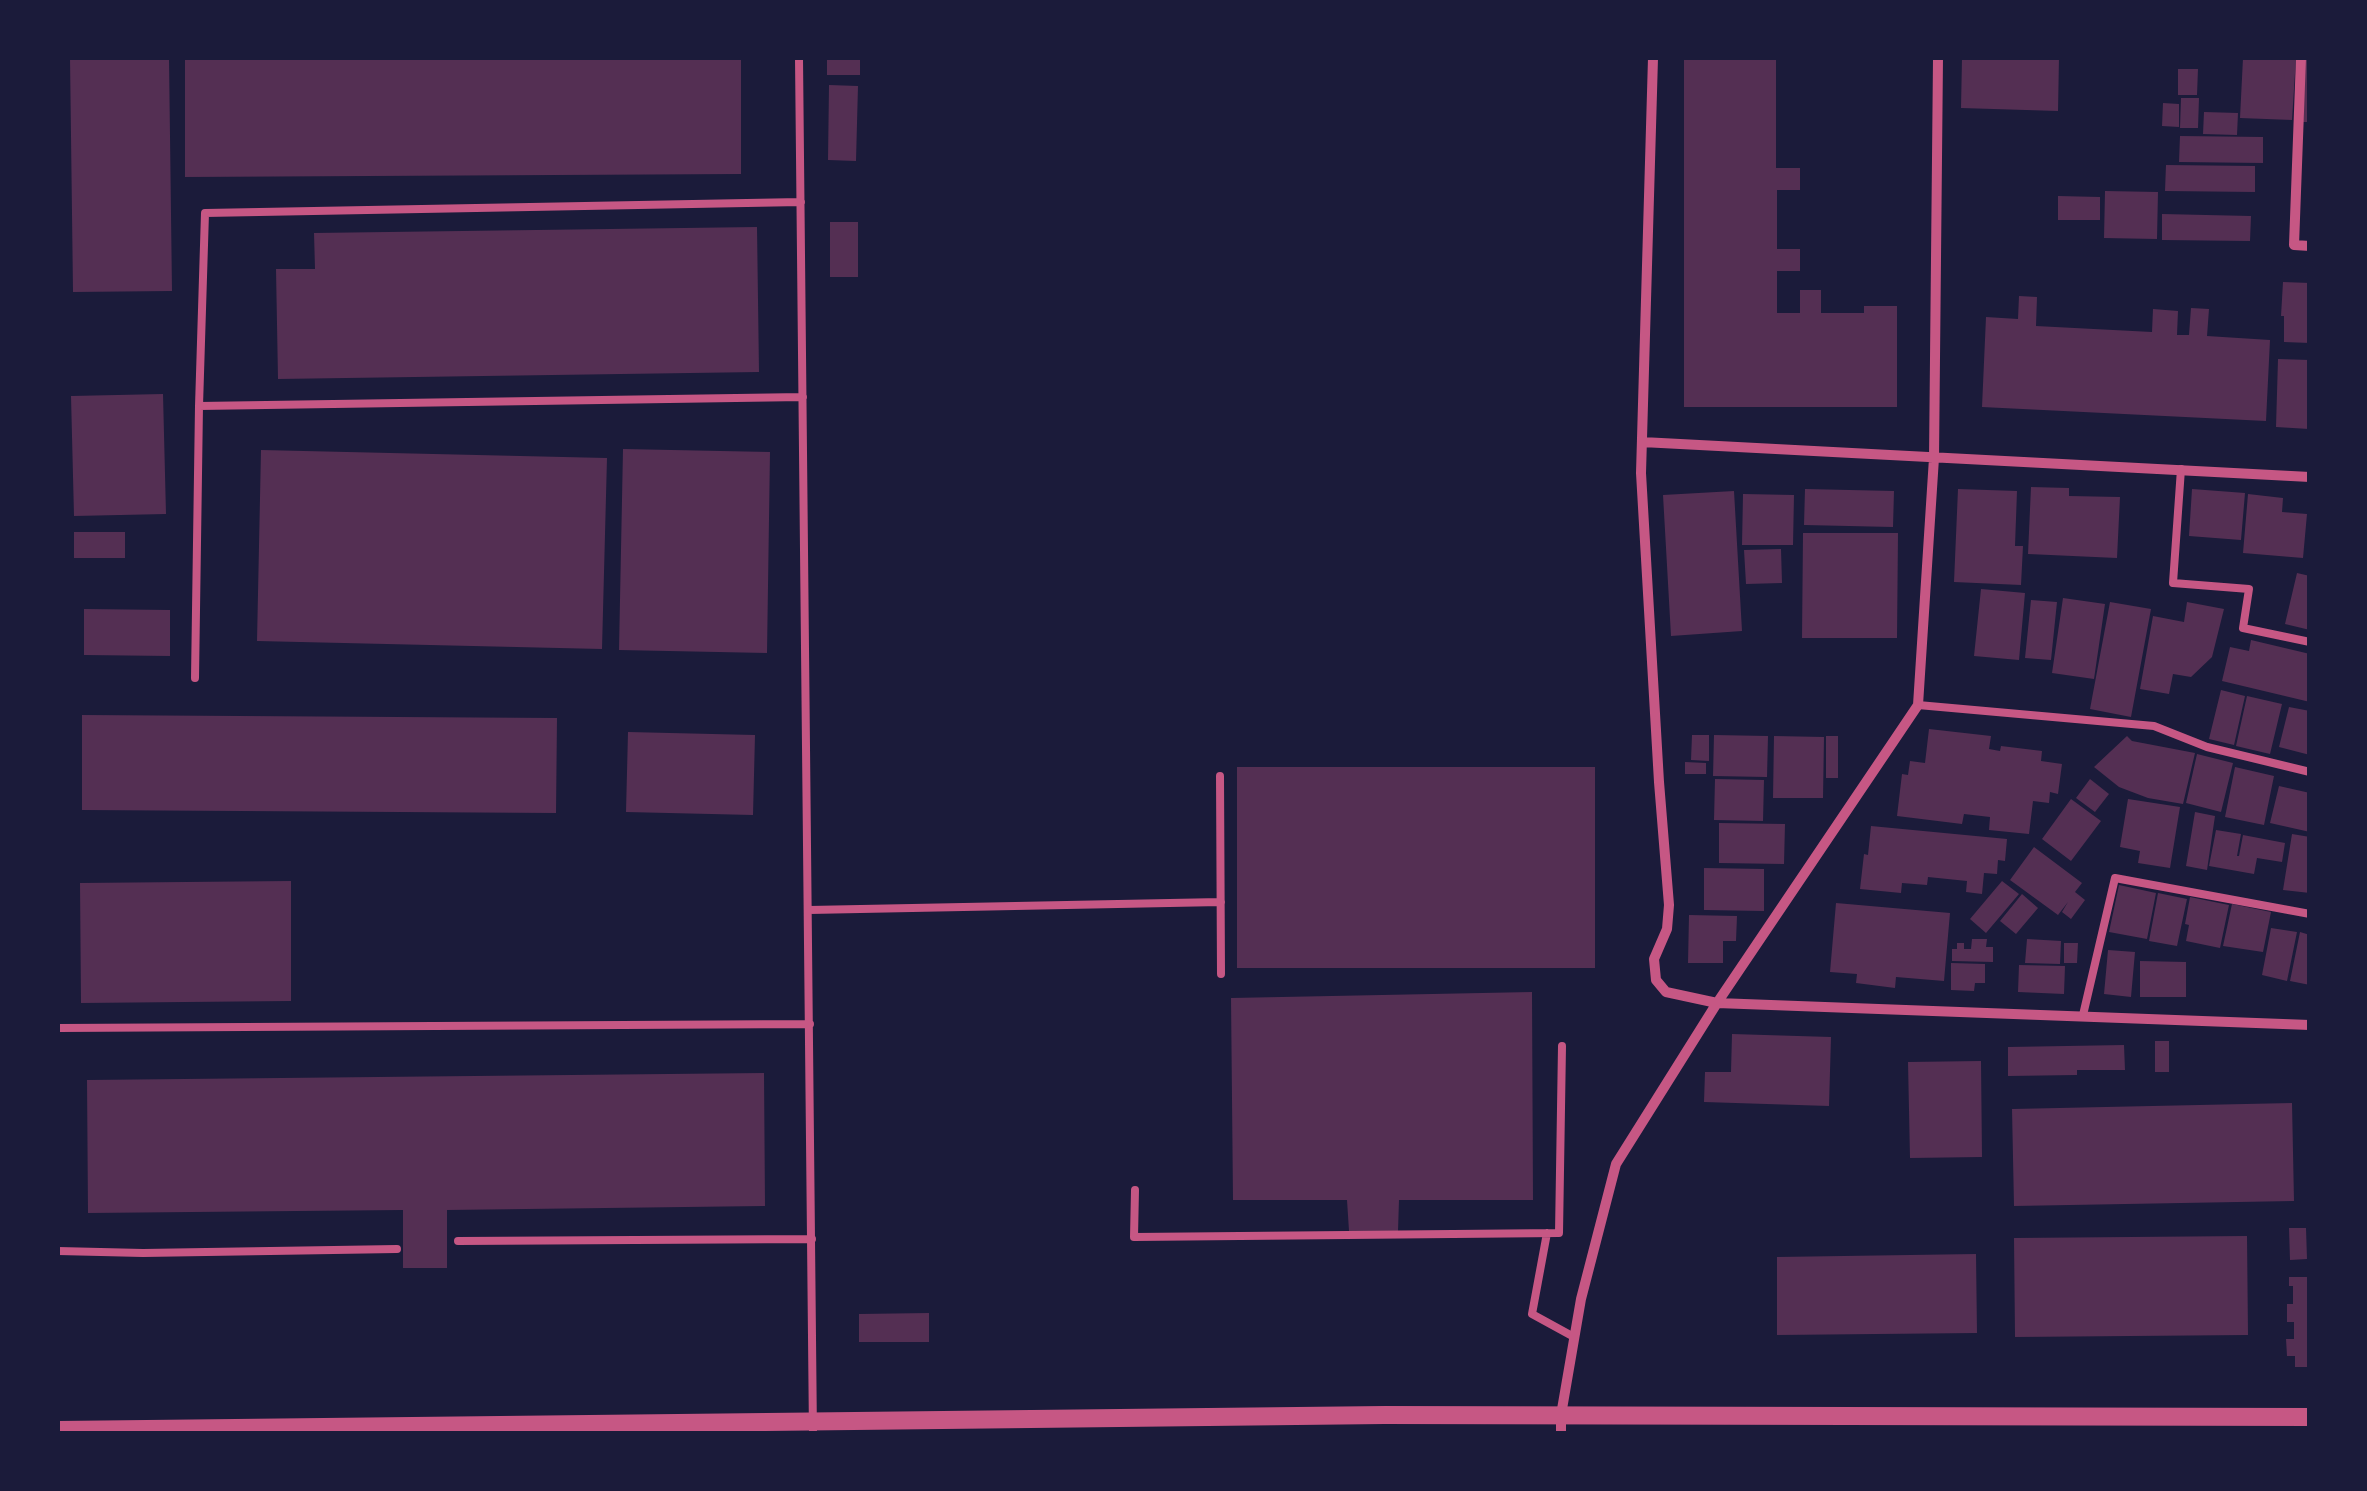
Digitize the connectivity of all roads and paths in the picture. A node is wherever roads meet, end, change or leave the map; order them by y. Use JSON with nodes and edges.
{"nodes":[{"id":1,"x":799,"y":58,"type":"edge"},
{"id":2,"x":1652,"y":58,"type":"edge"},
{"id":3,"x":1938,"y":58,"type":"edge"},
{"id":4,"x":2302,"y":58,"type":"edge"},
{"id":5,"x":801,"y":202,"type":"junction"},
{"id":6,"x":2310,"y":246,"type":"edge"},
{"id":7,"x":803,"y":397,"type":"junction"},
{"id":8,"x":199,"y":406,"type":"junction"},
{"id":9,"x":1642,"y":442,"type":"junction"},
{"id":10,"x":1934,"y":458,"type":"junction"},
{"id":11,"x":2181,"y":468,"type":"junction"},
{"id":12,"x":2310,"y":477,"type":"edge"},
{"id":13,"x":2310,"y":642,"type":"edge"},
{"id":14,"x":195,"y":678,"type":"dead end"},
{"id":15,"x":1918,"y":705,"type":"junction"},
{"id":16,"x":2310,"y":772,"type":"edge"},
{"id":17,"x":1220,"y":776,"type":"dead end"},
{"id":18,"x":1221,"y":902,"type":"junction"},
{"id":19,"x":809,"y":910,"type":"junction"},
{"id":20,"x":2310,"y":914,"type":"edge"},
{"id":21,"x":1221,"y":974,"type":"dead end"},
{"id":22,"x":1716,"y":1003,"type":"junction"},
{"id":23,"x":2083,"y":1015,"type":"junction"},
{"id":24,"x":810,"y":1024,"type":"junction"},
{"id":25,"x":2310,"y":1025,"type":"edge"},
{"id":26,"x":58,"y":1028,"type":"edge"},
{"id":27,"x":1562,"y":1046,"type":"dead end"},
{"id":28,"x":1135,"y":1190,"type":"dead end"},
{"id":29,"x":1547,"y":1232,"type":"junction"},
{"id":30,"x":812,"y":1239,"type":"junction"},
{"id":31,"x":458,"y":1241,"type":"dead end"},
{"id":32,"x":397,"y":1249,"type":"dead end"},
{"id":33,"x":58,"y":1251,"type":"edge"},
{"id":34,"x":1574,"y":1338,"type":"junction"},
{"id":35,"x":2310,"y":1416,"type":"edge"},
{"id":36,"x":1561,"y":1424,"type":"edge"},
{"id":37,"x":813,"y":1427,"type":"edge"},
{"id":38,"x":58,"y":1430,"type":"edge"}],
"edges":[{"from":1,"to":5,"type":"lane"},
{"from":2,"to":9,"type":"street"},
{"from":3,"to":10,"type":"street"},
{"from":4,"to":6,"type":"street"},
{"from":5,"to":7,"type":"lane"},
{"from":5,"to":8,"type":"lane"},
{"from":7,"to":8,"type":"lane"},
{"from":7,"to":19,"type":"lane"},
{"from":8,"to":14,"type":"lane"},
{"from":9,"to":10,"type":"street"},
{"from":9,"to":22,"type":"street"},
{"from":10,"to":11,"type":"street"},
{"from":10,"to":15,"type":"street"},
{"from":11,"to":12,"type":"street"},
{"from":11,"to":13,"type":"lane"},
{"from":15,"to":16,"type":"lane"},
{"from":15,"to":22,"type":"street"},
{"from":17,"to":18,"type":"lane"},
{"from":18,"to":19,"type":"lane"},
{"from":18,"to":21,"type":"lane"},
{"from":19,"to":24,"type":"lane"},
{"from":20,"to":23,"type":"lane"},
{"from":22,"to":23,"type":"street"},
{"from":22,"to":34,"type":"street"},
{"from":23,"to":25,"type":"street"},
{"from":24,"to":26,"type":"lane"},
{"from":24,"to":30,"type":"lane"},
{"from":27,"to":29,"type":"lane"},
{"from":28,"to":29,"type":"lane"},
{"from":29,"to":34,"type":"lane"},
{"from":30,"to":31,"type":"lane"},
{"from":30,"to":37,"type":"lane"},
{"from":32,"to":33,"type":"lane"},
{"from":34,"to":36,"type":"street"},
{"from":35,"to":36,"type":"street"},
{"from":36,"to":37,"type":"street"},
{"from":37,"to":38,"type":"street"}]}
